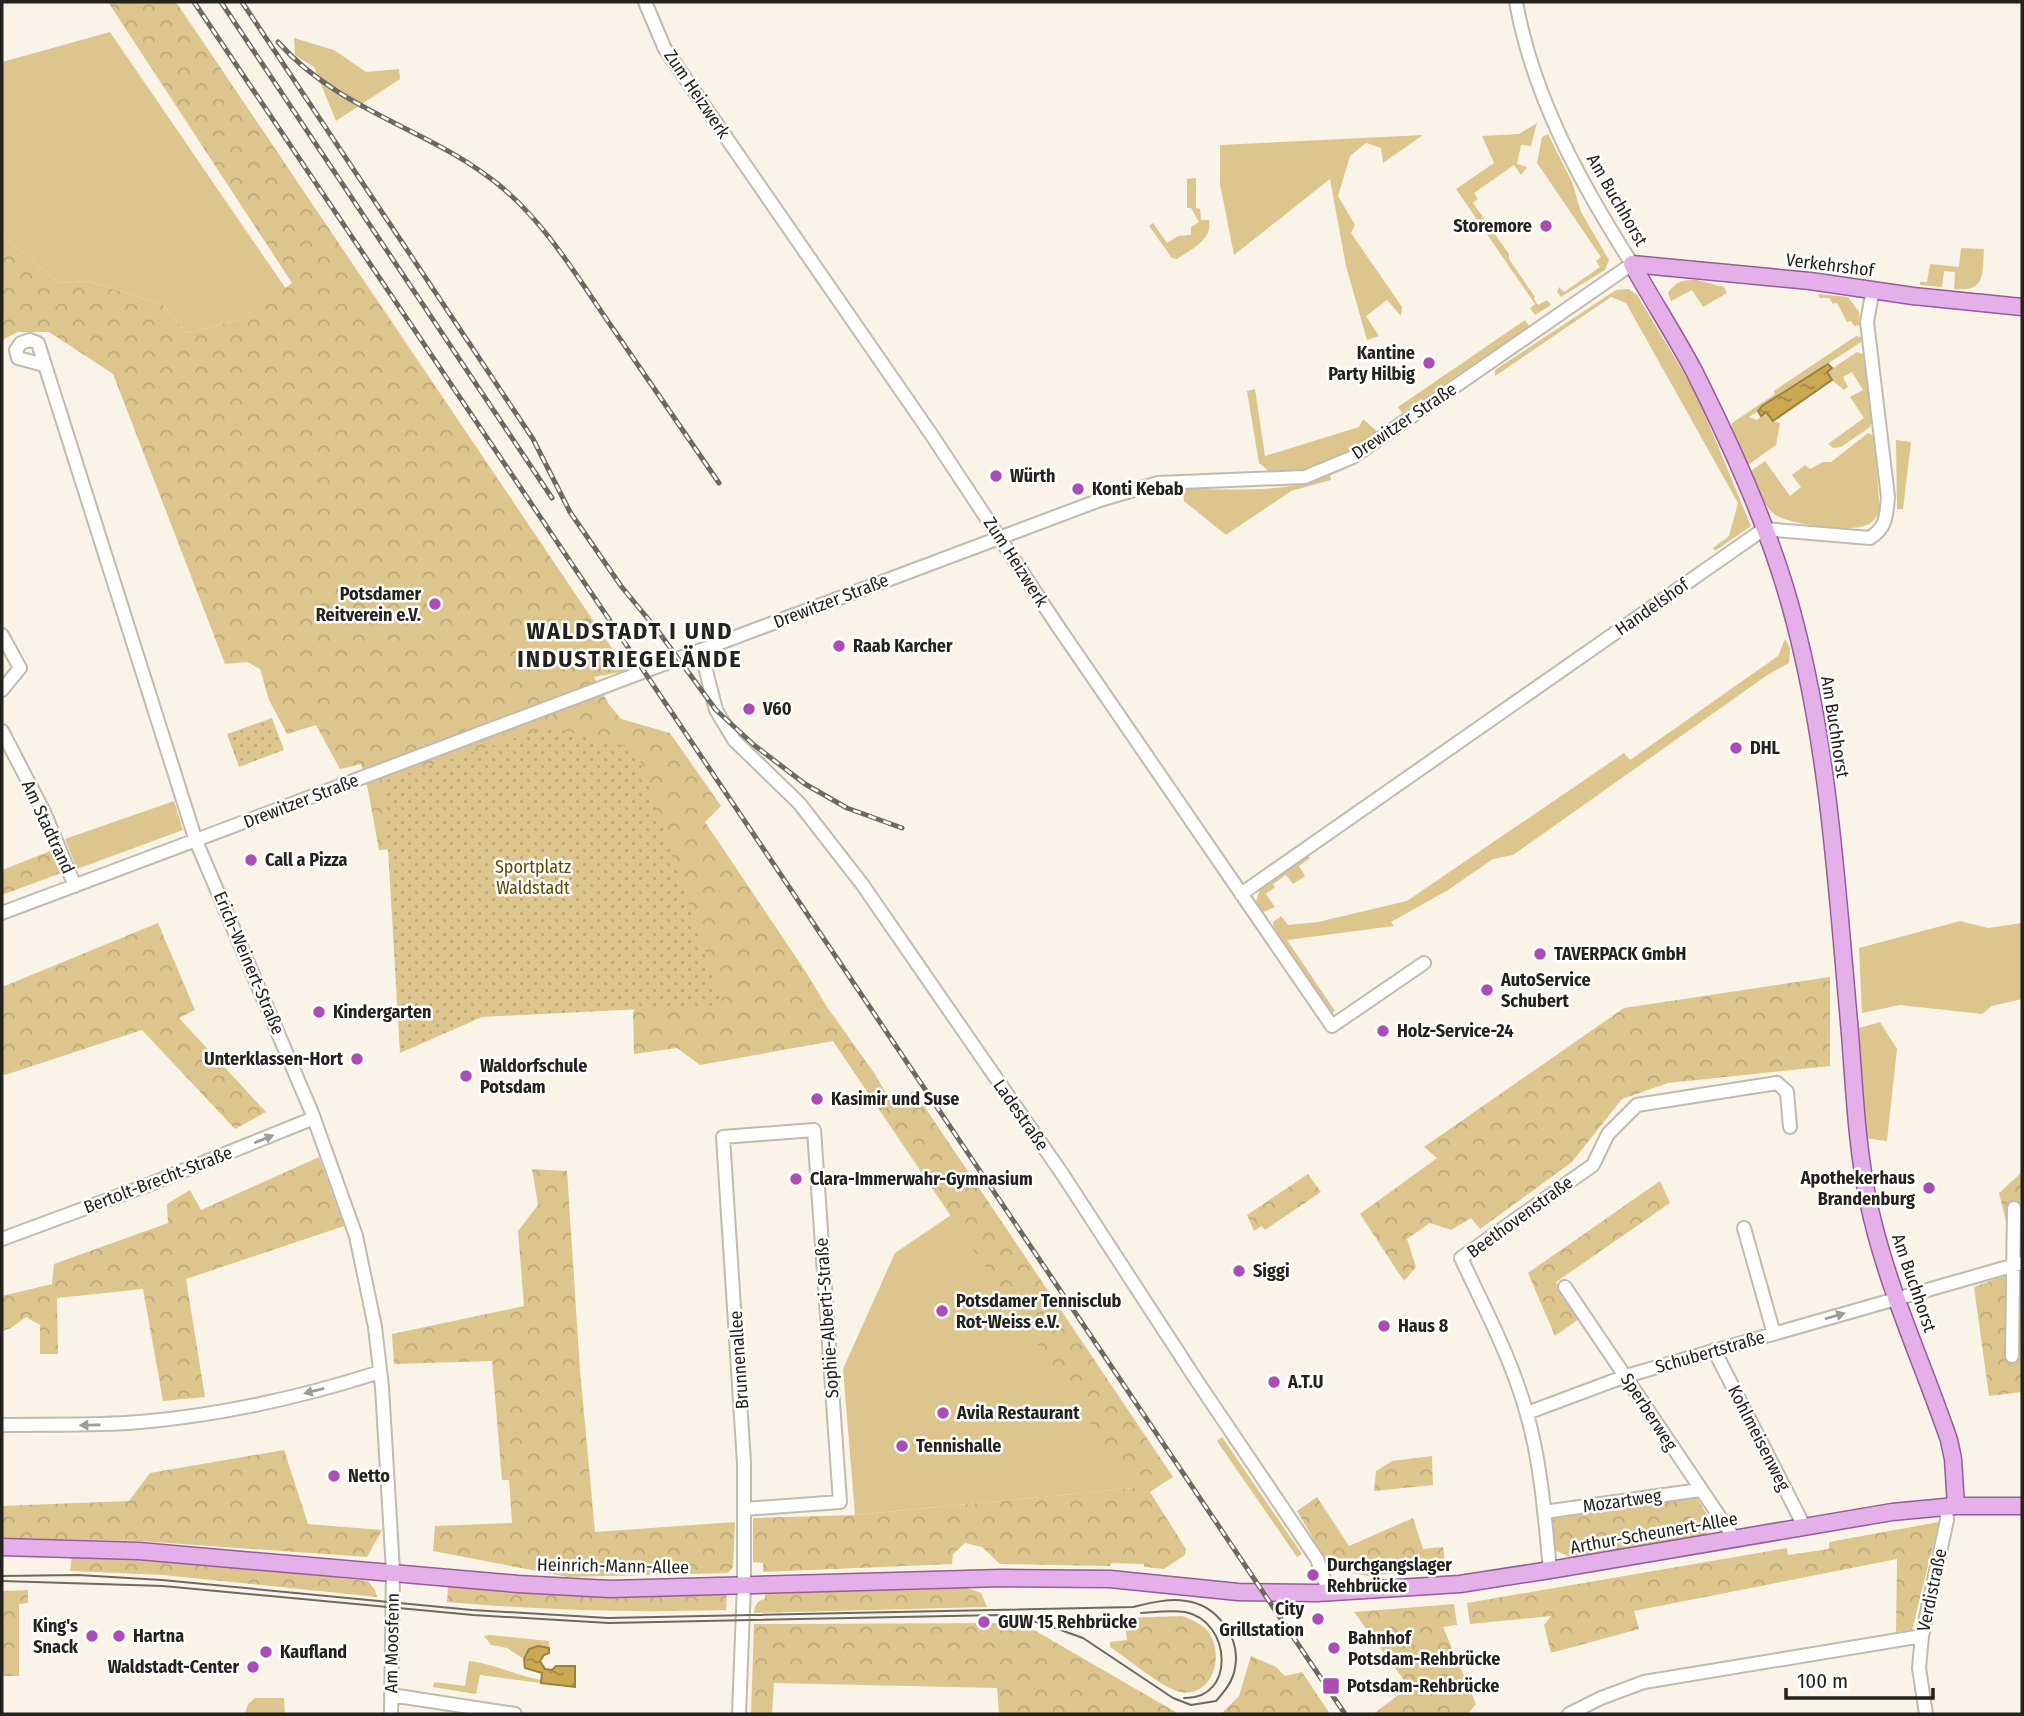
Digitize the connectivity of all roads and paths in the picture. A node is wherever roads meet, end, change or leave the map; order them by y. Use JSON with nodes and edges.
{"nodes":[{"id":1,"x":645,"y":2,"type":"edge"},
{"id":2,"x":1516,"y":2,"type":"edge"},
{"id":3,"x":1632,"y":264,"type":"junction"},
{"id":4,"x":1874,"y":289,"type":"junction"},
{"id":5,"x":2022,"y":307,"type":"edge"},
{"id":6,"x":44,"y":365,"type":"dead end"},
{"id":7,"x":1764,"y":529,"type":"junction"},
{"id":8,"x":1000,"y":537,"type":"junction"},
{"id":9,"x":2,"y":635,"type":"edge"},
{"id":10,"x":701,"y":651,"type":"junction"},
{"id":11,"x":2,"y":690,"type":"edge"},
{"id":12,"x":2,"y":731,"type":"edge"},
{"id":13,"x":196,"y":841,"type":"junction"},
{"id":14,"x":75,"y":886,"type":"junction"},
{"id":15,"x":1241,"y":894,"type":"junction"},
{"id":16,"x":2,"y":913,"type":"edge"},
{"id":17,"x":1424,"y":963,"type":"dead end"},
{"id":18,"x":314,"y":1118,"type":"junction"},
{"id":19,"x":1790,"y":1128,"type":"dead end"},
{"id":20,"x":723,"y":1137,"type":"joint"},
{"id":21,"x":2014,"y":1208,"type":"dead end"},
{"id":22,"x":1744,"y":1228,"type":"dead end"},
{"id":23,"x":2,"y":1239,"type":"edge"},
{"id":24,"x":2019,"y":1264,"type":"edge"},
{"id":25,"x":1564,"y":1287,"type":"dead end"},
{"id":26,"x":1896,"y":1298,"type":"junction"},
{"id":27,"x":1774,"y":1334,"type":"junction"},
{"id":28,"x":1714,"y":1350,"type":"junction"},
{"id":29,"x":2012,"y":1356,"type":"dead end"},
{"id":30,"x":380,"y":1372,"type":"junction"},
{"id":31,"x":1626,"y":1376,"type":"junction"},
{"id":32,"x":1527,"y":1413,"type":"junction"},
{"id":33,"x":2,"y":1425,"type":"edge"},
{"id":34,"x":1700,"y":1490,"type":"junction"},
{"id":35,"x":1951,"y":1506,"type":"junction"},
{"id":36,"x":2022,"y":1506,"type":"edge"},
{"id":37,"x":744,"y":1509,"type":"junction"},
{"id":38,"x":1544,"y":1512,"type":"junction"},
{"id":39,"x":1804,"y":1526,"type":"junction"},
{"id":40,"x":1734,"y":1538,"type":"junction"},
{"id":41,"x":2,"y":1547,"type":"edge"},
{"id":42,"x":1550,"y":1570,"type":"junction"},
{"id":43,"x":393,"y":1572,"type":"junction"},
{"id":44,"x":744,"y":1584,"type":"junction"},
{"id":45,"x":1225,"y":1590,"type":"joint"},
{"id":46,"x":1329,"y":1593,"type":"junction"},
{"id":47,"x":1922,"y":1636,"type":"junction"},
{"id":48,"x":391,"y":1695,"type":"junction"},
{"id":49,"x":391,"y":1714,"type":"edge"},
{"id":50,"x":515,"y":1714,"type":"edge"},
{"id":51,"x":739,"y":1714,"type":"edge"},
{"id":52,"x":1569,"y":1714,"type":"edge"},
{"id":53,"x":1926,"y":1714,"type":"edge"}],
"edges":[{"from":1,"to":8,"type":"street","name":"Zum Heizwerk"},
{"from":2,"to":3,"type":"street","name":"Am Buchhorst"},
{"from":3,"to":4,"type":"main road","name":"Verkehrshof"},
{"from":3,"to":7,"type":"main road","name":"Am Buchhorst"},
{"from":3,"to":8,"type":"street","name":"Drewitzer Straße"},
{"from":4,"to":5,"type":"main road","name":"Verkehrshof"},
{"from":4,"to":7,"type":"street"},
{"from":6,"to":13,"type":"street","name":"Erich-Weinert-Straße"},
{"from":7,"to":15,"type":"street","name":"Handelshof"},
{"from":7,"to":26,"type":"main road","name":"Am Buchhorst"},
{"from":8,"to":10,"type":"street","name":"Drewitzer Straße"},
{"from":8,"to":15,"type":"street","name":"Zum Heizwerk"},
{"from":9,"to":11,"type":"street"},
{"from":10,"to":13,"type":"street","name":"Drewitzer Straße"},
{"from":10,"to":46,"type":"street","name":"Ladestraße"},
{"from":12,"to":14,"type":"street","name":"Am Stadtrand"},
{"from":13,"to":14,"type":"street","name":"Drewitzer Straße"},
{"from":13,"to":18,"type":"street","name":"Erich-Weinert-Straße"},
{"from":14,"to":16,"type":"street","name":"Drewitzer Straße"},
{"from":15,"to":17,"type":"street","name":"Zum Heizwerk"},
{"from":23,"to":18,"type":"street","name":"Bertolt-Brecht-Straße","one_way":true},
{"from":18,"to":30,"type":"street","name":"Erich-Weinert-Straße"},
{"from":19,"to":32,"type":"street","name":"Beethovenstraße"},
{"from":20,"to":37,"type":"street","name":"Brunnenallee"},
{"from":20,"to":37,"type":"street","name":"Sophie-Alberti-Straße"},
{"from":21,"to":24,"type":"street"},
{"from":22,"to":27,"type":"street","name":"Schubertstraße"},
{"from":24,"to":26,"type":"street","name":"Schubertstraße"},
{"from":24,"to":29,"type":"street"},
{"from":25,"to":31,"type":"street","name":"Sperberweg"},
{"from":27,"to":26,"type":"street","name":"Schubertstraße","one_way":true},
{"from":26,"to":35,"type":"main road","name":"Am Buchhorst"},
{"from":27,"to":28,"type":"street","name":"Schubertstraße"},
{"from":28,"to":31,"type":"street","name":"Schubertstraße"},
{"from":28,"to":39,"type":"street","name":"Kohlmeisenweg"},
{"from":30,"to":33,"type":"street","one_way":true},
{"from":30,"to":43,"type":"street","name":"Erich-Weinert-Straße"},
{"from":31,"to":32,"type":"street","name":"Schubertstraße"},
{"from":31,"to":34,"type":"street","name":"Sperberweg"},
{"from":32,"to":38,"type":"street","name":"Beethovenstraße"},
{"from":34,"to":38,"type":"street","name":"Mozartweg"},
{"from":34,"to":40,"type":"street","name":"Sperberweg"},
{"from":35,"to":36,"type":"main road","name":"Arthur-Scheunert-Allee"},
{"from":35,"to":39,"type":"main road","name":"Arthur-Scheunert-Allee"},
{"from":35,"to":47,"type":"street","name":"Verdistraße"},
{"from":37,"to":44,"type":"street","name":"Brunnenallee"},
{"from":38,"to":42,"type":"street","name":"Beethovenstraße"},
{"from":39,"to":40,"type":"main road","name":"Arthur-Scheunert-Allee"},
{"from":40,"to":42,"type":"main road","name":"Arthur-Scheunert-Allee"},
{"from":41,"to":43,"type":"main road","name":"Heinrich-Mann-Allee"},
{"from":42,"to":46,"type":"main road","name":"Arthur-Scheunert-Allee"},
{"from":43,"to":44,"type":"main road","name":"Heinrich-Mann-Allee"},
{"from":43,"to":48,"type":"street","name":"Am Moosfenn"},
{"from":44,"to":45,"type":"main road","name":"Heinrich-Mann-Allee"},
{"from":44,"to":51,"type":"street","name":"Brunnenallee"},
{"from":45,"to":46,"type":"main road","name":"Arthur-Scheunert-Allee"},
{"from":47,"to":52,"type":"street"},
{"from":47,"to":53,"type":"street","name":"Verdistraße"},
{"from":48,"to":49,"type":"street","name":"Am Moosfenn"},
{"from":48,"to":50,"type":"street"}]}
